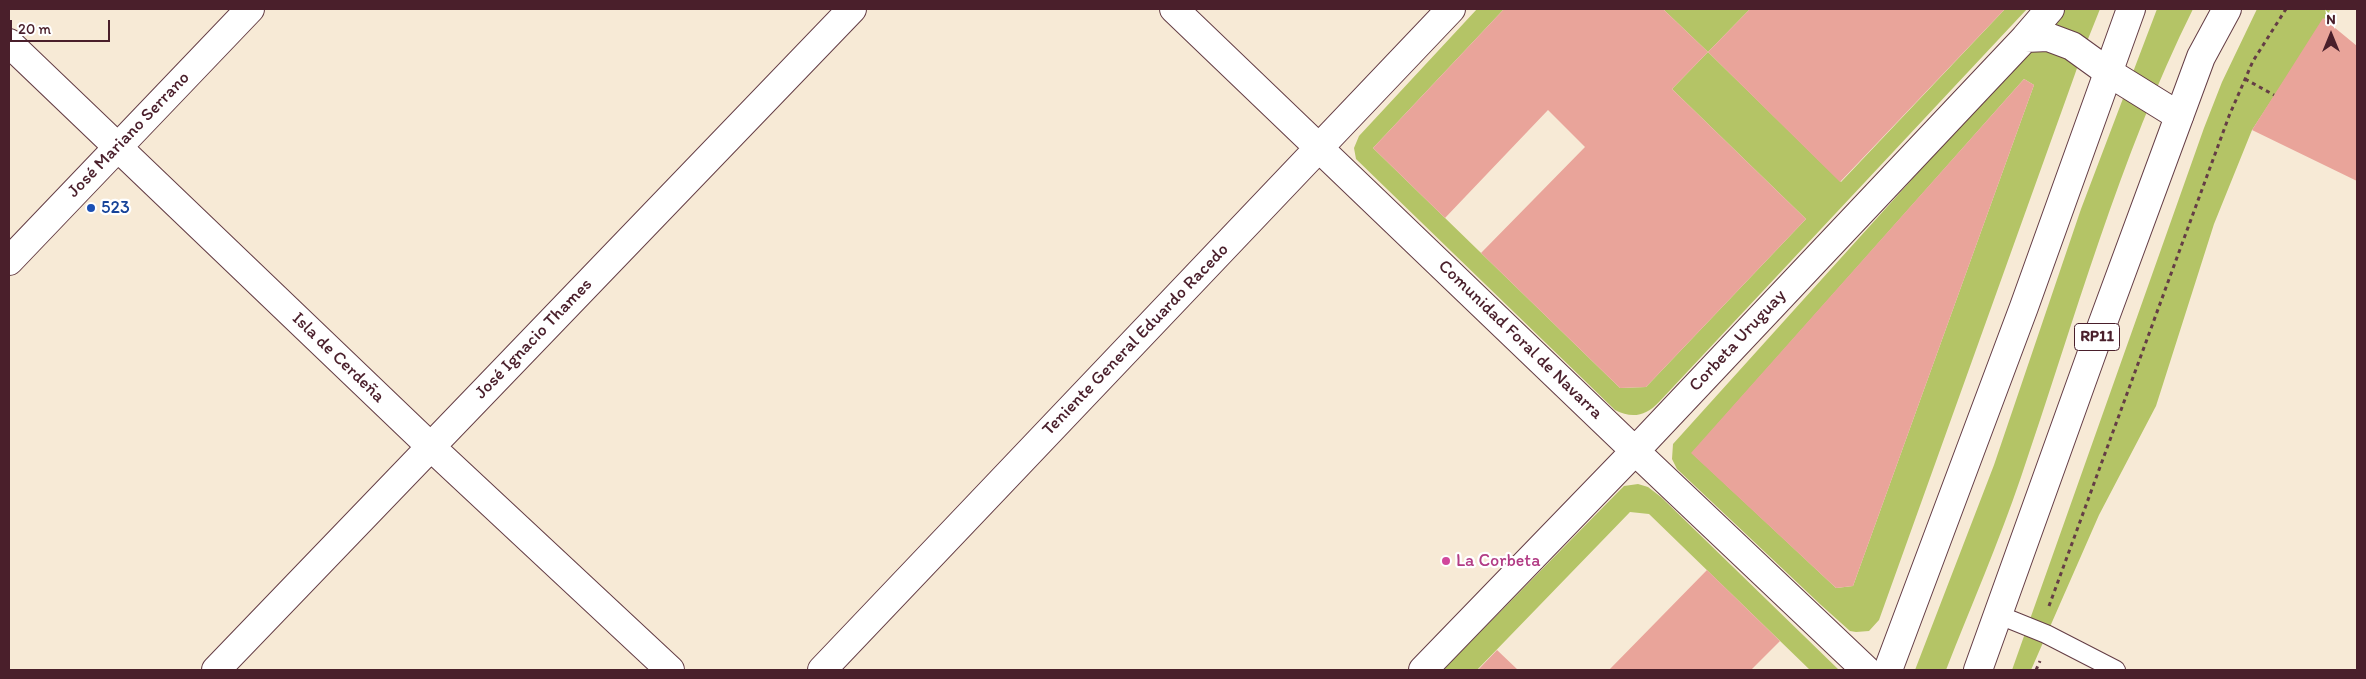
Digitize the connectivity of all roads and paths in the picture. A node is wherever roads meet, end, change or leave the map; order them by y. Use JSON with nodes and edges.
{"nodes":[{"id":1,"x":250,"y":9,"type":"edge"},
{"id":2,"x":852,"y":9,"type":"edge"},
{"id":3,"x":1174,"y":9,"type":"edge"},
{"id":4,"x":1450,"y":9,"type":"edge"},
{"id":5,"x":2050,"y":9,"type":"edge"},
{"id":6,"x":2131,"y":9,"type":"edge"},
{"id":7,"x":2226,"y":9,"type":"edge"},
{"id":8,"x":2286,"y":9,"type":"edge"},
{"id":9,"x":2025,"y":38,"type":"junction"},
{"id":10,"x":9,"y":42,"type":"edge"},
{"id":11,"x":2108,"y":72,"type":"junction"},
{"id":12,"x":2245,"y":79,"type":"junction"},
{"id":13,"x":2274,"y":95,"type":"dead end"},
{"id":14,"x":2179,"y":116,"type":"junction"},
{"id":15,"x":118,"y":146,"type":"junction"},
{"id":16,"x":1319,"y":148,"type":"junction"},
{"id":17,"x":9,"y":261,"type":"edge"},
{"id":18,"x":431,"y":446,"type":"junction"},
{"id":19,"x":1634,"y":451,"type":"junction"},
{"id":20,"x":2000,"y":615,"type":"junction"},
{"id":21,"x":2040,"y":632,"type":"junction"},
{"id":22,"x":216,"y":670,"type":"edge"},
{"id":23,"x":670,"y":670,"type":"edge"},
{"id":24,"x":822,"y":670,"type":"edge"},
{"id":25,"x":1423,"y":670,"type":"edge"},
{"id":26,"x":1866,"y":670,"type":"edge"},
{"id":27,"x":1888,"y":670,"type":"edge"},
{"id":28,"x":1978,"y":670,"type":"edge"},
{"id":29,"x":2036,"y":670,"type":"edge"},
{"id":30,"x":2116,"y":670,"type":"edge"}],
"edges":[{"from":1,"to":15,"type":"street","name":"José Mariano Serrano"},
{"from":2,"to":18,"type":"street","name":"José Ignacio Thames"},
{"from":3,"to":16,"type":"street","name":"Comunidad Foral de Navarra"},
{"from":4,"to":16,"type":"street","name":"Teniente General Eduardo Racedo"},
{"from":5,"to":9,"type":"street","name":"Corbeta Uruguay"},
{"from":6,"to":11,"type":"street"},
{"from":7,"to":14,"type":"street","number":"RP11"},
{"from":8,"to":12,"type":"path"},
{"from":9,"to":11,"type":"street"},
{"from":9,"to":19,"type":"street","name":"Corbeta Uruguay"},
{"from":10,"to":15,"type":"street","name":"Isla de Cerdeña"},
{"from":11,"to":14,"type":"street"},
{"from":11,"to":27,"type":"street"},
{"from":12,"to":13,"type":"path"},
{"from":12,"to":21,"type":"path"},
{"from":14,"to":20,"type":"street","number":"RP11"},
{"from":15,"to":17,"type":"street","name":"José Mariano Serrano"},
{"from":15,"to":18,"type":"street","name":"Isla de Cerdeña"},
{"from":16,"to":19,"type":"street","name":"Comunidad Foral de Navarra"},
{"from":16,"to":24,"type":"street","name":"Teniente General Eduardo Racedo"},
{"from":18,"to":22,"type":"street","name":"José Ignacio Thames"},
{"from":18,"to":23,"type":"street","name":"Isla de Cerdeña"},
{"from":19,"to":25,"type":"street","name":"Corbeta Uruguay"},
{"from":19,"to":26,"type":"street","name":"Comunidad Foral de Navarra"},
{"from":20,"to":21,"type":"lane"},
{"from":20,"to":28,"type":"street","number":"RP11"},
{"from":21,"to":29,"type":"path"},
{"from":21,"to":30,"type":"lane"}]}
